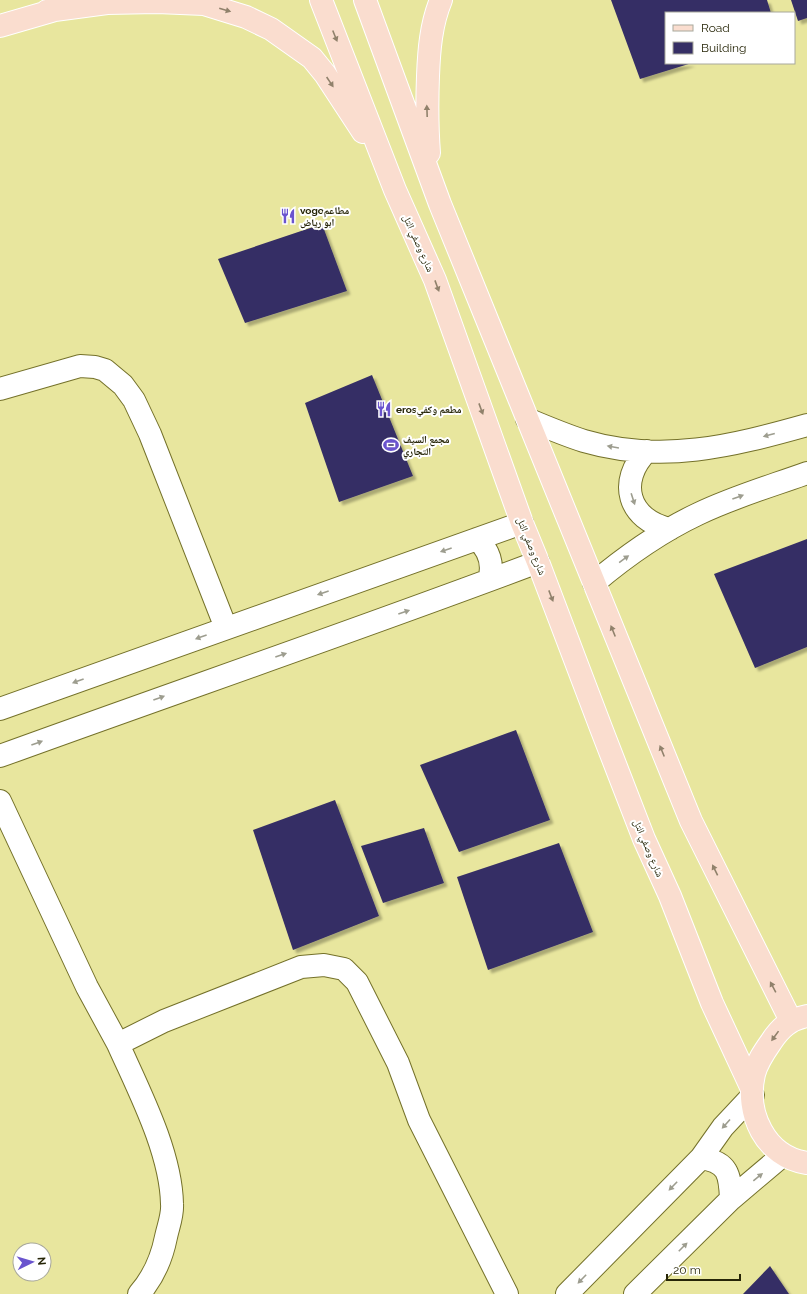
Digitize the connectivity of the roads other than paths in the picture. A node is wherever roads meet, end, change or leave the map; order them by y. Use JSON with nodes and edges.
{"nodes":[{"id":1,"x":91,"y":0,"type":"edge"},
{"id":2,"x":321,"y":0,"type":"edge"},
{"id":3,"x":365,"y":0,"type":"edge"},
{"id":4,"x":441,"y":0,"type":"edge"},
{"id":5,"x":47,"y":11,"type":"junction"},
{"id":6,"x":0,"y":26,"type":"edge"},
{"id":7,"x":430,"y":178,"type":"junction"},
{"id":8,"x":395,"y":190,"type":"junction"},
{"id":9,"x":0,"y":389,"type":"edge"},
{"id":10,"x":527,"y":419,"type":"junction"},
{"id":11,"x":807,"y":425,"type":"edge"},
{"id":12,"x":647,"y":451,"type":"junction"},
{"id":13,"x":807,"y":473,"type":"edge"},
{"id":14,"x":522,"y":523,"type":"junction"},
{"id":15,"x":670,"y":529,"type":"junction"},
{"id":16,"x":477,"y":539,"type":"junction"},
{"id":17,"x":538,"y":562,"type":"junction"},
{"id":18,"x":489,"y":580,"type":"junction"},
{"id":19,"x":594,"y":583,"type":"junction"},
{"id":20,"x":226,"y":628,"type":"junction"},
{"id":21,"x":0,"y":709,"type":"edge"},
{"id":22,"x":0,"y":756,"type":"edge"},
{"id":23,"x":0,"y":801,"type":"edge"},
{"id":24,"x":799,"y":1019,"type":"edge"},
{"id":25,"x":118,"y":1044,"type":"junction"},
{"id":26,"x":753,"y":1092,"type":"junction"},
{"id":27,"x":701,"y":1158,"type":"junction"},
{"id":28,"x":799,"y":1164,"type":"edge"},
{"id":29,"x":731,"y":1199,"type":"junction"},
{"id":30,"x":139,"y":1294,"type":"edge"},
{"id":31,"x":507,"y":1294,"type":"edge"},
{"id":32,"x":567,"y":1294,"type":"edge"},
{"id":33,"x":635,"y":1294,"type":"edge"}],
"edges":[{"from":1,"to":5,"type":"main road"},
{"from":2,"to":8,"type":"main road","name":"شارع وصفي التل","one_way":true},
{"from":3,"to":7,"type":"main road"},
{"from":7,"to":4,"type":"main road","one_way":true},
{"from":5,"to":6,"type":"main road"},
{"from":5,"to":8,"type":"main road","one_way":true},
{"from":7,"to":10,"type":"main road"},
{"from":8,"to":14,"type":"main road","name":"شارع وصفي التل","one_way":true},
{"from":9,"to":20,"type":"street"},
{"from":12,"to":10,"type":"street","one_way":true},
{"from":10,"to":19,"type":"main road"},
{"from":11,"to":12,"type":"street","one_way":true},
{"from":12,"to":15,"type":"street","one_way":true},
{"from":15,"to":13,"type":"street","one_way":true},
{"from":14,"to":16,"type":"street"},
{"from":14,"to":17,"type":"main road","name":"شارع وصفي التل"},
{"from":19,"to":15,"type":"street","one_way":true},
{"from":16,"to":18,"type":"street"},
{"from":16,"to":20,"type":"street","one_way":true},
{"from":17,"to":18,"type":"street"},
{"from":17,"to":26,"type":"main road","name":"شارع وصفي التل","one_way":true},
{"from":22,"to":18,"type":"street","one_way":true},
{"from":24,"to":19,"type":"main road","one_way":true},
{"from":20,"to":21,"type":"street","one_way":true},
{"from":23,"to":25,"type":"street"},
{"from":24,"to":26,"type":"main road","one_way":true},
{"from":25,"to":30,"type":"street"},
{"from":25,"to":31,"type":"street"},
{"from":26,"to":27,"type":"street","one_way":true},
{"from":26,"to":28,"type":"main road"},
{"from":27,"to":29,"type":"street"},
{"from":27,"to":32,"type":"street","one_way":true},
{"from":29,"to":28,"type":"street","one_way":true},
{"from":33,"to":29,"type":"street","one_way":true}]}
